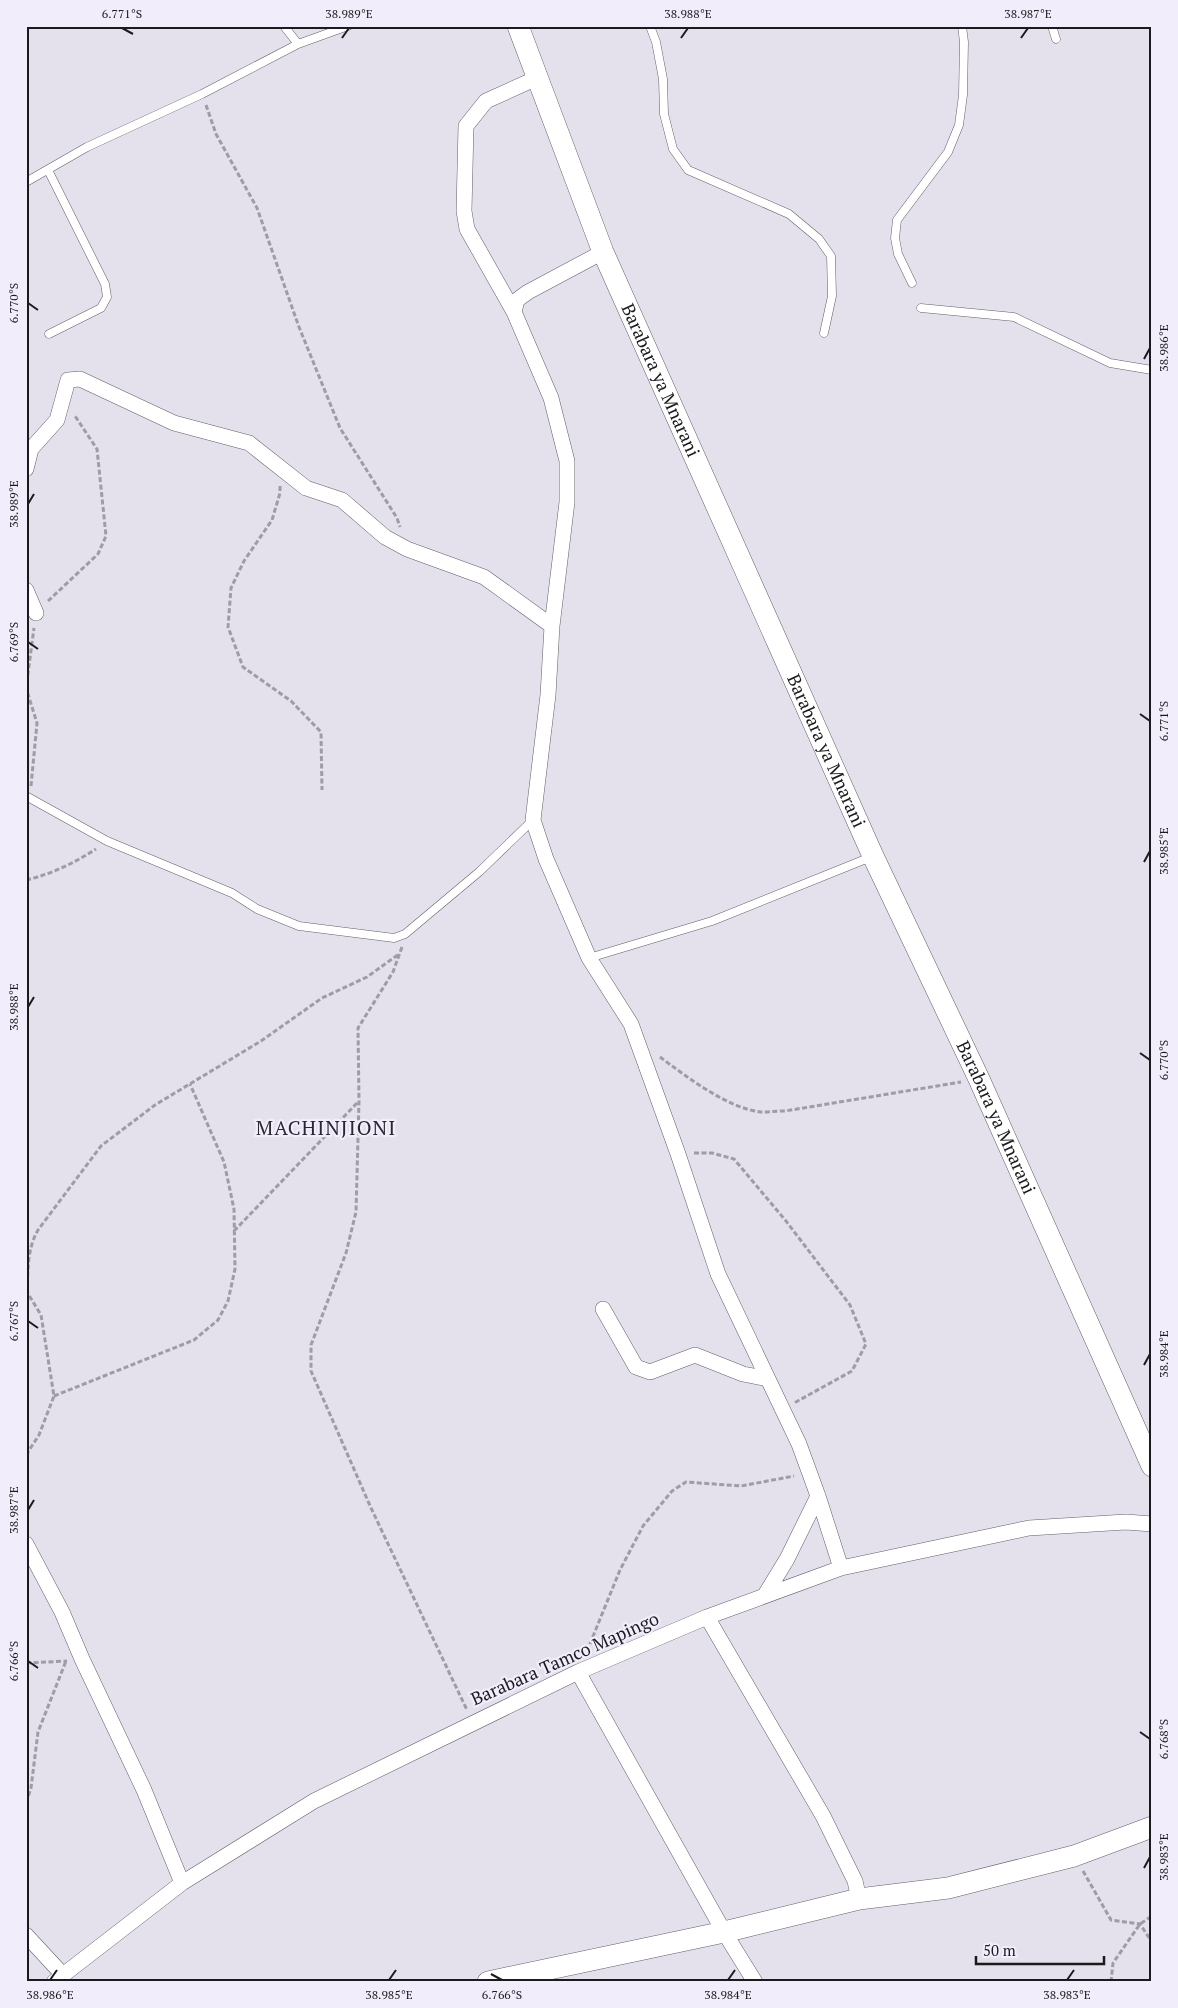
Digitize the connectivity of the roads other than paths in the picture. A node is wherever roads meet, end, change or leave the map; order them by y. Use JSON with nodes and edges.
{"nodes":[{"id":1,"x":284,"y":26,"type":"edge"},
{"id":2,"x":348,"y":26,"type":"edge"},
{"id":3,"x":518,"y":26,"type":"edge"},
{"id":4,"x":650,"y":26,"type":"edge"},
{"id":5,"x":962,"y":26,"type":"edge"},
{"id":6,"x":1052,"y":26,"type":"edge"},
{"id":7,"x":1056,"y":39,"type":"dead end"},
{"id":8,"x":298,"y":44,"type":"junction"},
{"id":9,"x":537,"y":78,"type":"junction"},
{"id":10,"x":48,"y":170,"type":"junction"},
{"id":11,"x":26,"y":182,"type":"edge"},
{"id":12,"x":602,"y":252,"type":"junction"},
{"id":13,"x":912,"y":283,"type":"dead end"},
{"id":14,"x":921,"y":308,"type":"dead end"},
{"id":15,"x":514,"y":312,"type":"junction"},
{"id":16,"x":824,"y":333,"type":"dead end"},
{"id":17,"x":49,"y":334,"type":"dead end"},
{"id":18,"x":1152,"y":370,"type":"edge"},
{"id":19,"x":26,"y":469,"type":"edge"},
{"id":20,"x":26,"y":590,"type":"edge"},
{"id":21,"x":36,"y":613,"type":"road end"},
{"id":22,"x":552,"y":626,"type":"junction"},
{"id":23,"x":27,"y":796,"type":"edge"},
{"id":24,"x":532,"y":820,"type":"junction"},
{"id":25,"x":873,"y":856,"type":"junction"},
{"id":26,"x":589,"y":958,"type":"junction"},
{"id":27,"x":603,"y":1310,"type":"dead end"},
{"id":28,"x":768,"y":1379,"type":"junction"},
{"id":29,"x":1152,"y":1466,"type":"edge"},
{"id":30,"x":818,"y":1496,"type":"junction"},
{"id":31,"x":1152,"y":1524,"type":"edge"},
{"id":32,"x":26,"y":1544,"type":"edge"},
{"id":33,"x":841,"y":1568,"type":"junction"},
{"id":34,"x":765,"y":1595,"type":"junction"},
{"id":35,"x":706,"y":1617,"type":"junction"},
{"id":36,"x":578,"y":1672,"type":"junction"},
{"id":37,"x":1152,"y":1827,"type":"edge"},
{"id":38,"x":182,"y":1883,"type":"junction"},
{"id":39,"x":859,"y":1899,"type":"junction"},
{"id":40,"x":724,"y":1932,"type":"junction"},
{"id":41,"x":26,"y":1935,"type":"edge"},
{"id":42,"x":58,"y":1978,"type":"edge"},
{"id":43,"x":488,"y":1982,"type":"edge"},
{"id":44,"x":755,"y":1982,"type":"edge"}],
"edges":[{"from":1,"to":8,"type":"lane"},
{"from":2,"to":8,"type":"lane"},
{"from":3,"to":9,"type":"street","name":"Barabara ya Mnarani"},
{"from":4,"to":16,"type":"lane"},
{"from":5,"to":13,"type":"lane"},
{"from":6,"to":7,"type":"lane"},
{"from":8,"to":10,"type":"lane"},
{"from":9,"to":12,"type":"street","name":"Barabara ya Mnarani"},
{"from":9,"to":15,"type":"street"},
{"from":10,"to":11,"type":"lane"},
{"from":10,"to":17,"type":"lane"},
{"from":12,"to":15,"type":"street"},
{"from":12,"to":25,"type":"street","name":"Barabara ya Mnarani"},
{"from":14,"to":18,"type":"lane"},
{"from":15,"to":22,"type":"street"},
{"from":19,"to":22,"type":"street"},
{"from":20,"to":21,"type":"street"},
{"from":22,"to":24,"type":"street"},
{"from":23,"to":24,"type":"lane"},
{"from":24,"to":26,"type":"street"},
{"from":25,"to":26,"type":"lane"},
{"from":25,"to":29,"type":"street","name":"Barabara ya Mnarani"},
{"from":26,"to":28,"type":"street"},
{"from":27,"to":28,"type":"street"},
{"from":28,"to":30,"type":"street"},
{"from":30,"to":33,"type":"street"},
{"from":30,"to":34,"type":"street"},
{"from":31,"to":33,"type":"street","name":"Barabara Tamco Mapingo"},
{"from":32,"to":38,"type":"street"},
{"from":33,"to":34,"type":"street","name":"Barabara Tamco Mapingo"},
{"from":34,"to":35,"type":"street","name":"Barabara Tamco Mapingo"},
{"from":35,"to":36,"type":"street","name":"Barabara Tamco Mapingo"},
{"from":35,"to":39,"type":"street"},
{"from":36,"to":38,"type":"street","name":"Barabara Tamco Mapingo"},
{"from":36,"to":40,"type":"street"},
{"from":37,"to":39,"type":"street"},
{"from":38,"to":42,"type":"street","name":"Barabara Tamco Mapingo"},
{"from":39,"to":40,"type":"street"},
{"from":40,"to":43,"type":"street"},
{"from":40,"to":44,"type":"street"},
{"from":41,"to":42,"type":"street"}]}
